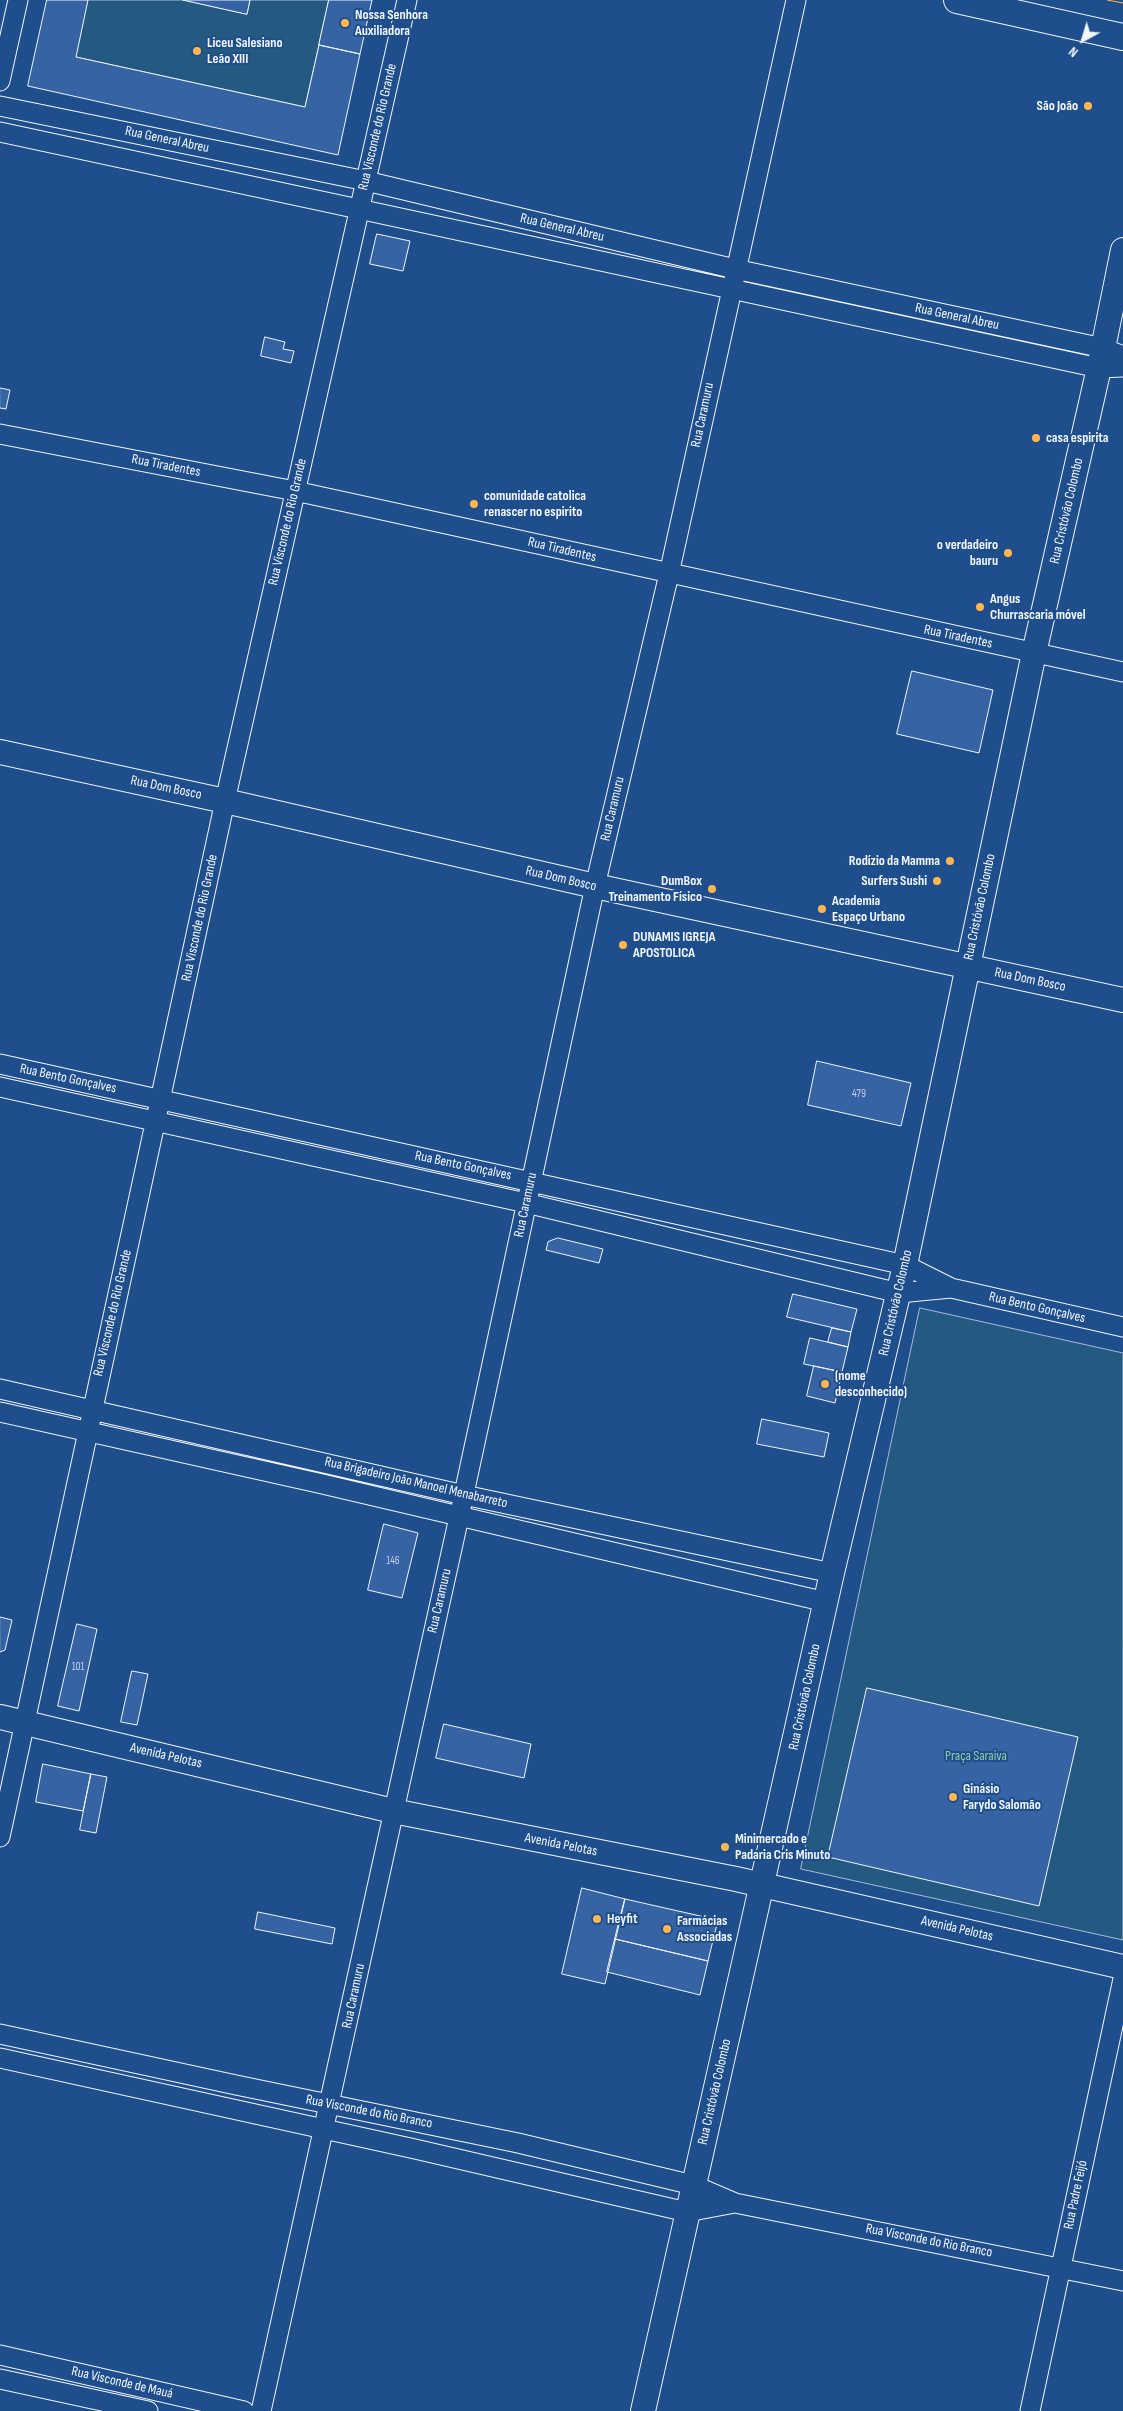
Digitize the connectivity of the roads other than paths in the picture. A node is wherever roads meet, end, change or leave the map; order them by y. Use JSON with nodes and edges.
{"nodes":[{"id":1,"x":18,"y":0,"type":"edge"},
{"id":2,"x":407,"y":0,"type":"edge"},
{"id":3,"x":796,"y":0,"type":"edge"},
{"id":4,"x":957,"y":0,"type":"edge"},
{"id":5,"x":1123,"y":37,"type":"edge"},
{"id":6,"x":0,"y":81,"type":"edge"},
{"id":7,"x":0,"y":106,"type":"edge"},
{"id":8,"x":0,"y":132,"type":"edge"},
{"id":9,"x":366,"y":181,"type":"junction"},
{"id":10,"x":359,"y":208,"type":"junction"},
{"id":11,"x":1123,"y":250,"type":"edge"},
{"id":12,"x":736,"y":269,"type":"junction"},
{"id":13,"x":730,"y":290,"type":"junction"},
{"id":14,"x":1108,"y":357,"type":"edge"},
{"id":15,"x":1123,"y":367,"type":"edge"},
{"id":16,"x":0,"y":434,"type":"edge"},
{"id":17,"x":295,"y":491,"type":"junction"},
{"id":18,"x":669,"y":574,"type":"junction"},
{"id":19,"x":1034,"y":653,"type":"junction"},
{"id":20,"x":1123,"y":672,"type":"edge"},
{"id":21,"x":0,"y":752,"type":"edge"},
{"id":22,"x":225,"y":801,"type":"junction"},
{"id":23,"x":595,"y":886,"type":"junction"},
{"id":24,"x":967,"y":966,"type":"junction"},
{"id":25,"x":1123,"y":1000,"type":"edge"},
{"id":26,"x":0,"y":1064,"type":"edge"},
{"id":27,"x":0,"y":1087,"type":"edge"},
{"id":28,"x":160,"y":1099,"type":"junction"},
{"id":29,"x":156,"y":1122,"type":"junction"},
{"id":30,"x":284,"y":1128,"type":"junction"},
{"id":31,"x":280,"y":1149,"type":"junction"},
{"id":32,"x":531,"y":1181,"type":"junction"},
{"id":33,"x":526,"y":1203,"type":"junction"},
{"id":34,"x":905,"y":1265,"type":"junction"},
{"id":35,"x":952,"y":1288,"type":"junction"},
{"id":36,"x":899,"y":1293,"type":"junction"},
{"id":37,"x":1123,"y":1327,"type":"edge"},
{"id":38,"x":0,"y":1389,"type":"edge"},
{"id":39,"x":92,"y":1411,"type":"junction"},
{"id":40,"x":0,"y":1412,"type":"edge"},
{"id":41,"x":86,"y":1432,"type":"junction"},
{"id":42,"x":322,"y":1462,"type":"junction"},
{"id":43,"x":318,"y":1483,"type":"junction"},
{"id":44,"x":464,"y":1494,"type":"junction"},
{"id":45,"x":574,"y":1517,"type":"junction"},
{"id":46,"x":459,"y":1518,"type":"junction"},
{"id":47,"x":567,"y":1543,"type":"junction"},
{"id":48,"x":832,"y":1573,"type":"junction"},
{"id":49,"x":826,"y":1602,"type":"junction"},
{"id":50,"x":0,"y":1717,"type":"edge"},
{"id":51,"x":24,"y":1723,"type":"junction"},
{"id":52,"x":393,"y":1811,"type":"junction"},
{"id":53,"x":0,"y":1837,"type":"edge"},
{"id":54,"x":763,"y":1886,"type":"junction"},
{"id":55,"x":1123,"y":1967,"type":"edge"},
{"id":56,"x":1123,"y":1979,"type":"edge"},
{"id":57,"x":0,"y":2034,"type":"edge"},
{"id":58,"x":80,"y":2052,"type":"junction"},
{"id":59,"x":0,"y":2058,"type":"edge"},
{"id":60,"x":75,"y":2074,"type":"junction"},
{"id":61,"x":236,"y":2086,"type":"junction"},
{"id":62,"x":330,"y":2104,"type":"junction"},
{"id":63,"x":231,"y":2109,"type":"junction"},
{"id":64,"x":420,"y":2122,"type":"junction"},
{"id":65,"x":325,"y":2130,"type":"junction"},
{"id":66,"x":518,"y":2143,"type":"junction"},
{"id":67,"x":415,"y":2149,"type":"junction"},
{"id":68,"x":510,"y":2172,"type":"junction"},
{"id":69,"x":693,"y":2185,"type":"junction"},
{"id":70,"x":735,"y":2203,"type":"junction"},
{"id":71,"x":687,"y":2212,"type":"junction"},
{"id":72,"x":1060,"y":2268,"type":"junction"},
{"id":73,"x":1123,"y":2281,"type":"edge"},
{"id":74,"x":0,"y":2355,"type":"edge"},
{"id":75,"x":0,"y":2380,"type":"edge"},
{"id":76,"x":124,"y":2383,"type":"junction"},
{"id":77,"x":119,"y":2404,"type":"junction"},
{"id":78,"x":148,"y":2411,"type":"edge"},
{"id":79,"x":244,"y":2411,"type":"edge"},
{"id":80,"x":261,"y":2411,"type":"edge"},
{"id":81,"x":643,"y":2411,"type":"edge"},
{"id":82,"x":1030,"y":2411,"type":"edge"}],
"edges":[{"from":1,"to":6,"type":"street"},
{"from":2,"to":9,"type":"street","name":"Rua Visconde do Rio Grande"},
{"from":3,"to":12,"type":"street","name":"Rua Caramuru"},
{"from":4,"to":5,"type":"main road"},
{"from":7,"to":9,"type":"street","name":"Rua General Abreu"},
{"from":8,"to":10,"type":"street","name":"Rua General Abreu"},
{"from":9,"to":10,"type":"street","name":"Rua Visconde do Rio Grande"},
{"from":9,"to":12,"type":"street","name":"Rua General Abreu"},
{"from":10,"to":13,"type":"street","name":"Rua General Abreu"},
{"from":10,"to":17,"type":"street","name":"Rua Visconde do Rio Grande"},
{"from":11,"to":14,"type":"street","name":"Rua Cristóvão Colombo"},
{"from":12,"to":13,"type":"street","name":"Rua Caramuru"},
{"from":12,"to":14,"type":"street","name":"Rua General Abreu"},
{"from":13,"to":14,"type":"street","name":"Rua General Abreu"},
{"from":13,"to":18,"type":"street","name":"Rua Caramuru"},
{"from":14,"to":15,"type":"street","name":"Rua General Abreu"},
{"from":14,"to":19,"type":"street","name":"Rua Cristóvão Colombo"},
{"from":16,"to":17,"type":"street","name":"Rua Tiradentes"},
{"from":17,"to":18,"type":"street","name":"Rua Tiradentes"},
{"from":17,"to":22,"type":"street","name":"Rua Visconde do Rio Grande"},
{"from":18,"to":19,"type":"street","name":"Rua Tiradentes"},
{"from":18,"to":23,"type":"street","name":"Rua Caramuru"},
{"from":19,"to":20,"type":"street","name":"Rua Tiradentes"},
{"from":19,"to":24,"type":"street","name":"Rua Cristóvão Colombo"},
{"from":21,"to":22,"type":"street","name":"Rua Dom Bosco"},
{"from":22,"to":23,"type":"street","name":"Rua Dom Bosco"},
{"from":22,"to":28,"type":"street","name":"Rua Visconde do Rio Grande"},
{"from":23,"to":24,"type":"street","name":"Rua Dom Bosco"},
{"from":23,"to":32,"type":"street","name":"Rua Caramuru"},
{"from":24,"to":25,"type":"street","name":"Rua Dom Bosco"},
{"from":24,"to":34,"type":"street","name":"Rua Cristóvão Colombo"},
{"from":26,"to":28,"type":"street","name":"Rua Bento Gonçalves"},
{"from":27,"to":29,"type":"street","name":"Rua Bento Gonçalves"},
{"from":28,"to":29,"type":"street","name":"Rua Visconde do Rio Grande"},
{"from":28,"to":30,"type":"street","name":"Rua Bento Gonçalves"},
{"from":29,"to":31,"type":"street","name":"Rua Bento Gonçalves"},
{"from":29,"to":39,"type":"street","name":"Rua Visconde do Rio Grande"},
{"from":30,"to":31,"type":"street"},
{"from":30,"to":32,"type":"street","name":"Rua Bento Gonçalves"},
{"from":31,"to":33,"type":"street","name":"Rua Bento Gonçalves"},
{"from":32,"to":33,"type":"street","name":"Rua Caramuru"},
{"from":32,"to":34,"type":"street","name":"Rua Bento Gonçalves"},
{"from":33,"to":36,"type":"street","name":"Rua Bento Gonçalves"},
{"from":33,"to":44,"type":"street","name":"Rua Caramuru"},
{"from":34,"to":35,"type":"street","name":"Rua Bento Gonçalves"},
{"from":34,"to":36,"type":"street","name":"Rua Cristóvão Colombo"},
{"from":35,"to":36,"type":"street","name":"Rua Bento Gonçalves"},
{"from":35,"to":37,"type":"street","name":"Rua Bento Gonçalves"},
{"from":36,"to":48,"type":"street","name":"Rua Cristóvão Colombo"},
{"from":38,"to":39,"type":"street","name":"Rua Brigadeiro João Manoel Menabarreto"},
{"from":39,"to":41,"type":"street","name":"Rua Visconde do Rio Grande"},
{"from":39,"to":42,"type":"street","name":"Rua Brigadeiro João Manoel Menabarreto"},
{"from":40,"to":41,"type":"street","name":"Rua Brigadeiro João Manoel Menabarreto"},
{"from":41,"to":43,"type":"street","name":"Rua Brigadeiro João Manoel Menabarreto"},
{"from":41,"to":51,"type":"street","name":"Rua Visconde do Rio Grande"},
{"from":42,"to":43,"type":"street"},
{"from":42,"to":44,"type":"street","name":"Rua Brigadeiro João Manoel Menabarreto"},
{"from":43,"to":46,"type":"street","name":"Rua Brigadeiro João Manoel Menabarreto"},
{"from":44,"to":45,"type":"street","name":"Rua Brigadeiro João Manoel Menabarreto"},
{"from":44,"to":46,"type":"street","name":"Rua Caramuru"},
{"from":45,"to":47,"type":"street"},
{"from":45,"to":48,"type":"street","name":"Rua Brigadeiro João Manoel Menabarreto"},
{"from":46,"to":47,"type":"street","name":"Rua Brigadeiro João Manoel Menabarreto"},
{"from":46,"to":52,"type":"street","name":"Rua Caramuru"},
{"from":47,"to":49,"type":"street","name":"Rua Brigadeiro João Manoel Menabarreto"},
{"from":48,"to":49,"type":"street","name":"Rua Cristóvão Colombo"},
{"from":49,"to":54,"type":"street","name":"Rua Cristóvão Colombo"},
{"from":50,"to":51,"type":"street","name":"Avenida Pelotas"},
{"from":51,"to":52,"type":"street","name":"Avenida Pelotas"},
{"from":51,"to":53,"type":"street","name":"Rua Visconde do Rio Grande"},
{"from":52,"to":54,"type":"street","name":"Avenida Pelotas"},
{"from":52,"to":62,"type":"street","name":"Rua Caramuru"},
{"from":54,"to":55,"type":"street","name":"Avenida Pelotas"},
{"from":54,"to":69,"type":"street","name":"Rua Cristóvão Colombo"},
{"from":56,"to":72,"type":"street","name":"Rua Padre Feijó"},
{"from":57,"to":58,"type":"street","name":"Rua Visconde do Rio Branco"},
{"from":58,"to":60,"type":"street"},
{"from":58,"to":61,"type":"street","name":"Rua Visconde do Rio Branco"},
{"from":59,"to":60,"type":"street","name":"Rua Visconde do Rio Branco"},
{"from":60,"to":63,"type":"street","name":"Rua Visconde do Rio Branco"},
{"from":61,"to":62,"type":"street","name":"Rua Visconde do Rio Branco"},
{"from":61,"to":63,"type":"street"},
{"from":62,"to":64,"type":"street","name":"Rua Visconde do Rio Branco"},
{"from":62,"to":65,"type":"street","name":"Rua Caramuru"},
{"from":63,"to":65,"type":"street","name":"Rua Visconde do Rio Branco"},
{"from":64,"to":66,"type":"street","name":"Rua Visconde do Rio Branco"},
{"from":64,"to":67,"type":"street"},
{"from":65,"to":67,"type":"street","name":"Rua Visconde do Rio Branco"},
{"from":65,"to":80,"type":"street","name":"Rua Caramuru"},
{"from":66,"to":68,"type":"street"},
{"from":66,"to":69,"type":"street","name":"Rua Visconde do Rio Branco"},
{"from":67,"to":68,"type":"street","name":"Rua Visconde do Rio Branco"},
{"from":68,"to":71,"type":"street","name":"Rua Visconde do Rio Branco"},
{"from":69,"to":70,"type":"street","name":"Rua Visconde do Rio Branco"},
{"from":69,"to":71,"type":"street","name":"Rua Cristóvão Colombo"},
{"from":70,"to":71,"type":"street","name":"Rua Visconde do Rio Branco"},
{"from":70,"to":72,"type":"street","name":"Rua Visconde do Rio Branco"},
{"from":71,"to":81,"type":"street","name":"Rua Cristóvão Colombo"},
{"from":72,"to":73,"type":"street","name":"Rua Visconde do Rio Branco"},
{"from":72,"to":82,"type":"street","name":"Rua Padre Feijó"},
{"from":74,"to":76,"type":"street","name":"Rua Visconde de Mauá"},
{"from":75,"to":77,"type":"street","name":"Rua Visconde de Mauá"},
{"from":76,"to":77,"type":"street"},
{"from":76,"to":79,"type":"street","name":"Rua Visconde de Mauá"},
{"from":77,"to":78,"type":"street","name":"Rua Visconde de Mauá"}]}
